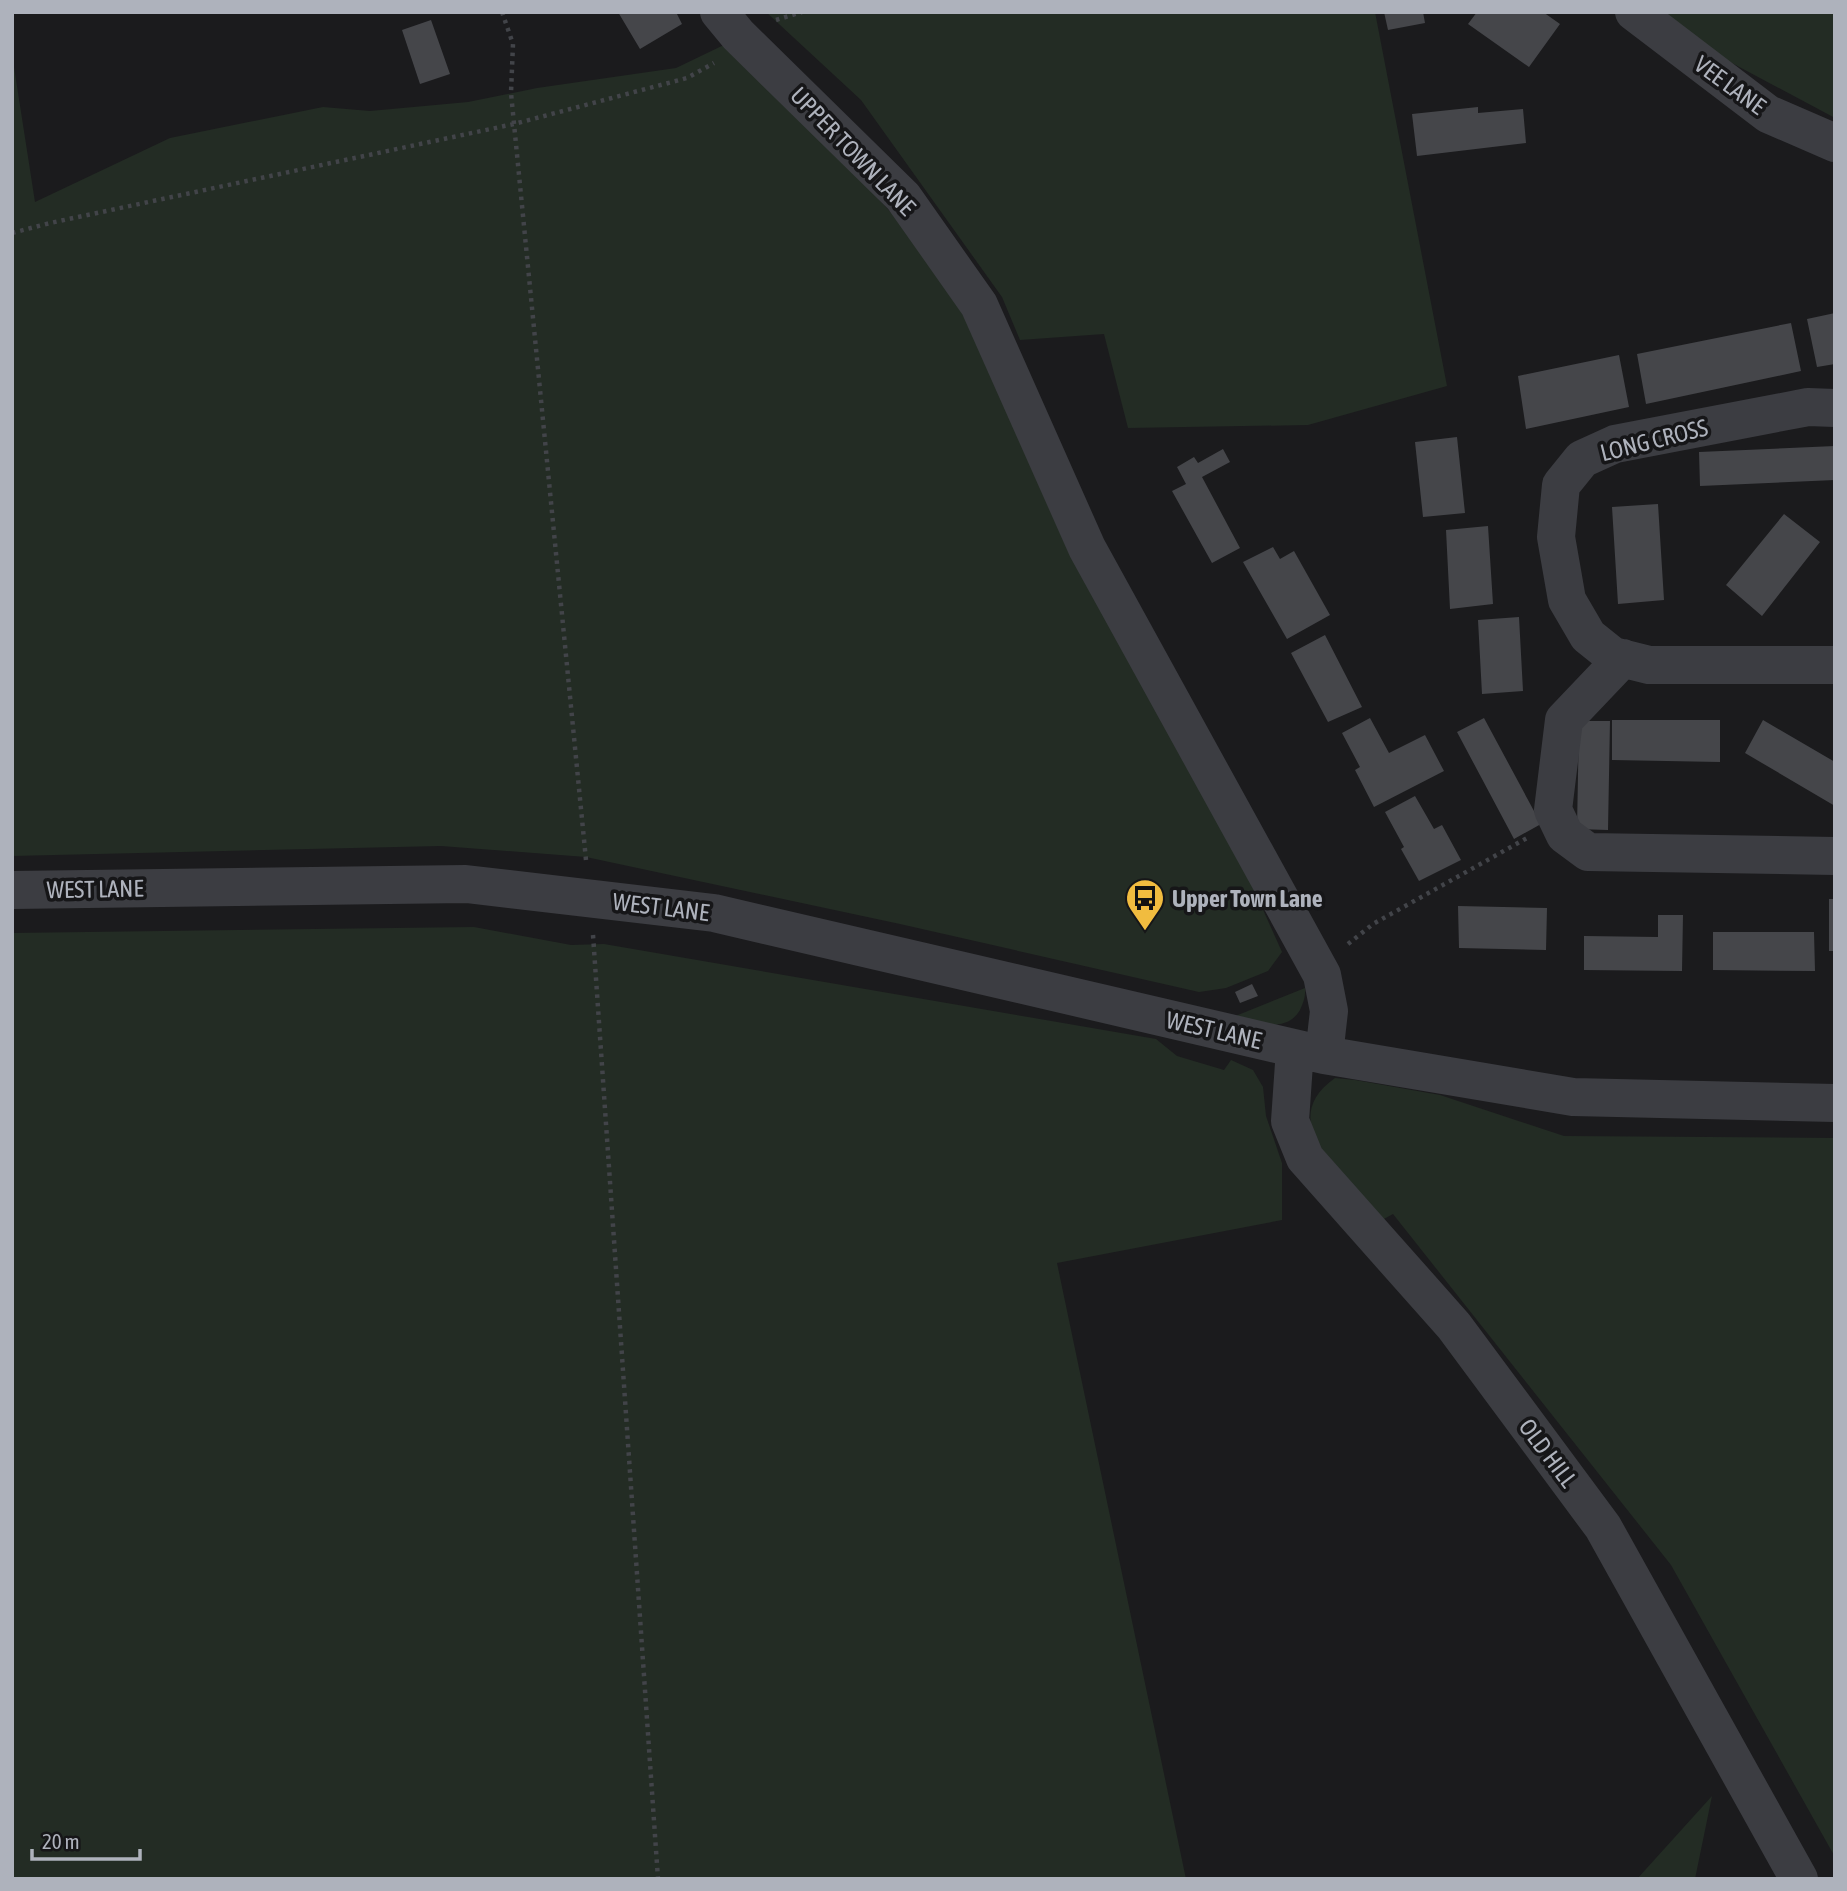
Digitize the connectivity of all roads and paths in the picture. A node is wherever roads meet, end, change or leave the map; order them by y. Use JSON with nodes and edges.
{"nodes":[{"id":1,"x":502,"y":12,"type":"edge"},
{"id":2,"x":719,"y":12,"type":"edge"},
{"id":3,"x":1634,"y":12,"type":"edge"},
{"id":4,"x":746,"y":41,"type":"junction"},
{"id":5,"x":514,"y":124,"type":"junction"},
{"id":6,"x":1835,"y":143,"type":"edge"},
{"id":7,"x":12,"y":233,"type":"edge"},
{"id":8,"x":1835,"y":408,"type":"edge"},
{"id":9,"x":1623,"y":659,"type":"junction"},
{"id":10,"x":1835,"y":665,"type":"edge"},
{"id":11,"x":1558,"y":821,"type":"junction"},
{"id":12,"x":1835,"y":856,"type":"edge"},
{"id":13,"x":12,"y":890,"type":"edge"},
{"id":14,"x":590,"y":899,"type":"junction"},
{"id":15,"x":1317,"y":968,"type":"junction"},
{"id":16,"x":1310,"y":1052,"type":"junction"},
{"id":17,"x":1835,"y":1103,"type":"edge"},
{"id":18,"x":658,"y":1879,"type":"edge"},
{"id":19,"x":1799,"y":1879,"type":"edge"}],
"edges":[{"from":1,"to":5,"type":"path"},
{"from":2,"to":4,"type":"street","name":"UPPER TOWN LANE"},
{"from":3,"to":6,"type":"street","name":"VEE LANE"},
{"from":4,"to":5,"type":"path"},
{"from":4,"to":15,"type":"street","name":"UPPER TOWN LANE"},
{"from":5,"to":7,"type":"path"},
{"from":5,"to":14,"type":"path"},
{"from":8,"to":9,"type":"street","name":"LONG CROSS"},
{"from":9,"to":10,"type":"street","name":"LONG CROSS"},
{"from":9,"to":11,"type":"street"},
{"from":11,"to":12,"type":"street"},
{"from":11,"to":15,"type":"path"},
{"from":13,"to":14,"type":"street","name":"WEST LANE"},
{"from":14,"to":16,"type":"street","name":"WEST LANE"},
{"from":14,"to":18,"type":"path"},
{"from":15,"to":16,"type":"street","name":"UPPER TOWN LANE"},
{"from":16,"to":17,"type":"street","name":"WEST LANE"},
{"from":16,"to":19,"type":"street","name":"OLD HILL"}]}
